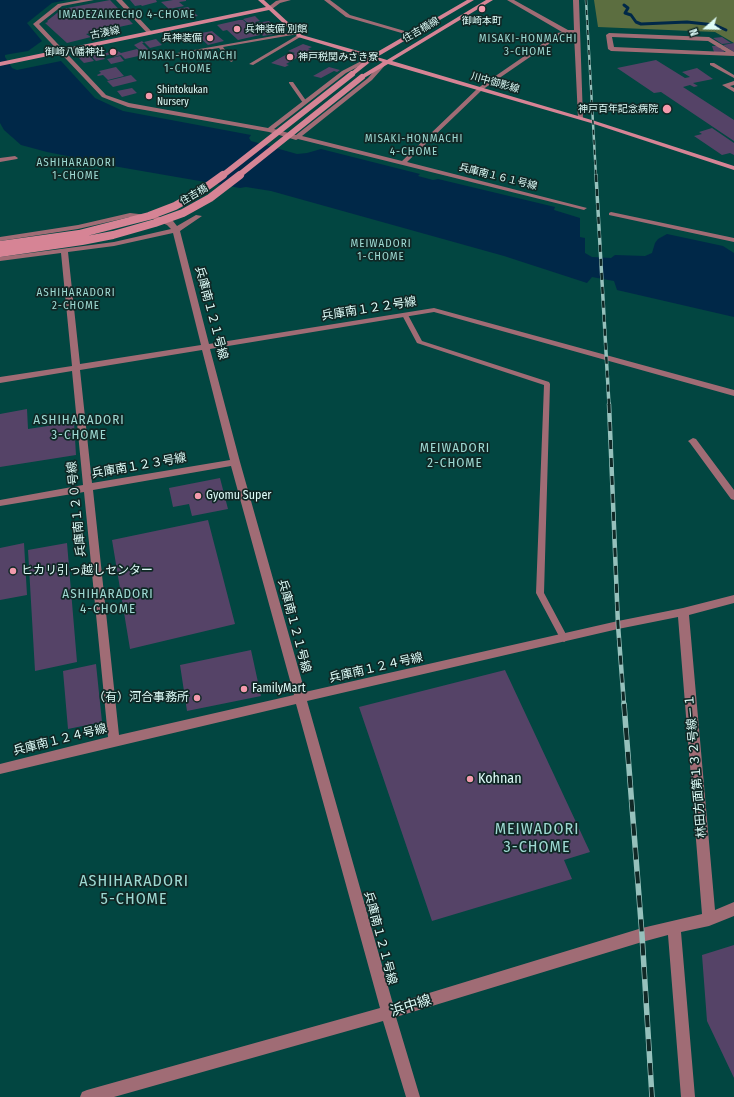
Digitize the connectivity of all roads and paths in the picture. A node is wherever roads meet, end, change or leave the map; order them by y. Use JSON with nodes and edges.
{"nodes":[{"id":1,"x":91,"y":0,"type":"edge"},
{"id":2,"x":119,"y":0,"type":"edge"},
{"id":3,"x":261,"y":0,"type":"edge"},
{"id":4,"x":288,"y":0,"type":"edge"},
{"id":5,"x":327,"y":0,"type":"edge"},
{"id":6,"x":471,"y":0,"type":"edge"},
{"id":7,"x":490,"y":0,"type":"edge"},
{"id":8,"x":510,"y":0,"type":"edge"},
{"id":9,"x":576,"y":0,"type":"edge"},
{"id":10,"x":270,"y":8,"type":"junction"},
{"id":11,"x":567,"y":32,"type":"junction"},
{"id":12,"x":577,"y":32,"type":"junction"},
{"id":13,"x":150,"y":33,"type":"junction"},
{"id":14,"x":298,"y":34,"type":"junction"},
{"id":15,"x":412,"y":34,"type":"junction"},
{"id":16,"x":220,"y":46,"type":"junction"},
{"id":17,"x":63,"y":51,"type":"junction"},
{"id":18,"x":179,"y":53,"type":"dead end"},
{"id":19,"x":734,"y":54,"type":"edge"},
{"id":20,"x":373,"y":57,"type":"junction"},
{"id":21,"x":231,"y":61,"type":"dead end"},
{"id":22,"x":386,"y":61,"type":"junction"},
{"id":23,"x":0,"y":64,"type":"edge"},
{"id":24,"x":251,"y":64,"type":"dead end"},
{"id":25,"x":712,"y":64,"type":"dead end"},
{"id":26,"x":352,"y":74,"type":"joint"},
{"id":27,"x":362,"y":77,"type":"joint"},
{"id":28,"x":734,"y":77,"type":"edge"},
{"id":29,"x":291,"y":83,"type":"dead end"},
{"id":30,"x":734,"y":83,"type":"edge"},
{"id":31,"x":480,"y":89,"type":"junction"},
{"id":32,"x":734,"y":90,"type":"edge"},
{"id":33,"x":305,"y":102,"type":"junction"},
{"id":34,"x":581,"y":118,"type":"junction"},
{"id":35,"x":269,"y":130,"type":"junction"},
{"id":36,"x":296,"y":138,"type":"junction"},
{"id":37,"x":15,"y":158,"type":"dead end"},
{"id":38,"x":0,"y":160,"type":"edge"},
{"id":39,"x":402,"y":164,"type":"junction"},
{"id":40,"x":734,"y":168,"type":"edge"},
{"id":41,"x":584,"y":208,"type":"dead end"},
{"id":42,"x":611,"y":214,"type":"dead end"},
{"id":43,"x":198,"y":216,"type":"dead end"},
{"id":44,"x":176,"y":230,"type":"junction"},
{"id":45,"x":0,"y":238,"type":"edge"},
{"id":46,"x":734,"y":240,"type":"edge"},
{"id":47,"x":0,"y":245,"type":"edge"},
{"id":48,"x":64,"y":250,"type":"junction"},
{"id":49,"x":0,"y":253,"type":"edge"},
{"id":50,"x":0,"y":259,"type":"edge"},
{"id":51,"x":405,"y":315,"type":"junction"},
{"id":52,"x":206,"y":347,"type":"junction"},
{"id":53,"x":76,"y":367,"type":"junction"},
{"id":54,"x":0,"y":380,"type":"edge"},
{"id":55,"x":734,"y":394,"type":"edge"},
{"id":56,"x":693,"y":441,"type":"dead end"},
{"id":57,"x":235,"y":462,"type":"junction"},
{"id":58,"x":88,"y":488,"type":"junction"},
{"id":59,"x":734,"y":497,"type":"edge"},
{"id":60,"x":0,"y":504,"type":"edge"},
{"id":61,"x":734,"y":599,"type":"edge"},
{"id":62,"x":683,"y":612,"type":"junction"},
{"id":63,"x":564,"y":638,"type":"junction"},
{"id":64,"x":301,"y":699,"type":"junction"},
{"id":65,"x":114,"y":741,"type":"junction"},
{"id":66,"x":0,"y":768,"type":"edge"},
{"id":67,"x":734,"y":909,"type":"edge"},
{"id":68,"x":708,"y":919,"type":"junction"},
{"id":69,"x":674,"y":927,"type":"junction"},
{"id":70,"x":388,"y":1013,"type":"junction"},
{"id":71,"x":87,"y":1097,"type":"edge"},
{"id":72,"x":413,"y":1097,"type":"edge"},
{"id":73,"x":688,"y":1097,"type":"edge"}],
"edges":[{"from":1,"to":17,"type":"street","name":"兵庫南１６１号線"},
{"from":2,"to":13,"type":"street"},
{"from":3,"to":10,"type":"street","name":"川中御影線"},
{"from":4,"to":10,"type":"street"},
{"from":5,"to":15,"type":"street"},
{"from":6,"to":15,"type":"street","name":"住吉橋線"},
{"from":7,"to":22,"type":"street","name":"住吉橋線"},
{"from":8,"to":11,"type":"street"},
{"from":9,"to":12,"type":"street"},
{"from":10,"to":13,"type":"street","name":"古湊線"},
{"from":10,"to":14,"type":"street","name":"川中御影線"},
{"from":11,"to":12,"type":"street"},
{"from":11,"to":31,"type":"street"},
{"from":12,"to":34,"type":"street"},
{"from":13,"to":17,"type":"street","name":"古湊線"},
{"from":14,"to":16,"type":"lane"},
{"from":14,"to":20,"type":"street","name":"川中御影線"},
{"from":14,"to":24,"type":"lane"},
{"from":15,"to":20,"type":"street","name":"住吉橋線"},
{"from":16,"to":18,"type":"lane"},
{"from":16,"to":21,"type":"lane"},
{"from":17,"to":23,"type":"street","name":"古湊線"},
{"from":17,"to":35,"type":"street","name":"兵庫南１６１号線"},
{"from":19,"to":19,"type":"street"},
{"from":20,"to":22,"type":"street","name":"川中御影線"},
{"from":20,"to":26,"type":"street","name":"住吉橋線"},
{"from":20,"to":33,"type":"street"},
{"from":22,"to":27,"type":"street","name":"住吉橋線"},
{"from":22,"to":31,"type":"street","name":"川中御影線"},
{"from":22,"to":36,"type":"street"},
{"from":25,"to":28,"type":"lane"},
{"from":26,"to":47,"type":"street","name":"住吉橋","bridge":true},
{"from":27,"to":49,"type":"street","name":"住吉橋","bridge":true},
{"from":29,"to":33,"type":"lane"},
{"from":30,"to":32,"type":"street"},
{"from":31,"to":34,"type":"street","name":"川中御影線"},
{"from":31,"to":39,"type":"street"},
{"from":33,"to":35,"type":"street"},
{"from":34,"to":40,"type":"street","name":"川中御影線"},
{"from":35,"to":36,"type":"street","name":"兵庫南１６１号線"},
{"from":36,"to":39,"type":"street","name":"兵庫南１６１号線"},
{"from":37,"to":38,"type":"street"},
{"from":39,"to":41,"type":"street","name":"兵庫南１６１号線"},
{"from":42,"to":46,"type":"street"},
{"from":43,"to":44,"type":"street"},
{"from":44,"to":45,"type":"street"},
{"from":44,"to":48,"type":"street"},
{"from":44,"to":52,"type":"street","name":"兵庫南１２１号線"},
{"from":48,"to":50,"type":"street"},
{"from":48,"to":53,"type":"street","name":"兵庫南１２０号線"},
{"from":51,"to":52,"type":"street","name":"兵庫南１２２号線"},
{"from":51,"to":55,"type":"street","name":"兵庫南１２２号線"},
{"from":51,"to":63,"type":"lane"},
{"from":52,"to":53,"type":"street","name":"兵庫南１２２号線"},
{"from":52,"to":57,"type":"street","name":"兵庫南１２１号線"},
{"from":53,"to":54,"type":"street","name":"兵庫南１２２号線"},
{"from":53,"to":58,"type":"street","name":"兵庫南１２０号線"},
{"from":56,"to":59,"type":"street"},
{"from":57,"to":58,"type":"street","name":"兵庫南１２３号線"},
{"from":57,"to":64,"type":"street","name":"兵庫南１２１号線"},
{"from":58,"to":60,"type":"street","name":"兵庫南１２３号線"},
{"from":58,"to":65,"type":"street","name":"兵庫南１２０号線"},
{"from":61,"to":62,"type":"street","name":"兵庫南１２４号線"},
{"from":62,"to":63,"type":"street","name":"兵庫南１２４号線"},
{"from":62,"to":68,"type":"street","name":"林田方面第１３２号線－１"},
{"from":63,"to":64,"type":"street","name":"兵庫南１２４号線"},
{"from":64,"to":65,"type":"street","name":"兵庫南１２４号線"},
{"from":64,"to":70,"type":"street","name":"兵庫南１２１号線"},
{"from":65,"to":66,"type":"street","name":"兵庫南１２４号線"},
{"from":67,"to":68,"type":"street","name":"浜中線"},
{"from":68,"to":69,"type":"street","name":"浜中線"},
{"from":69,"to":70,"type":"street","name":"浜中線"},
{"from":69,"to":73,"type":"street"},
{"from":70,"to":71,"type":"street","name":"浜中線"},
{"from":70,"to":72,"type":"street","name":"兵庫南１２１号線"}]}
